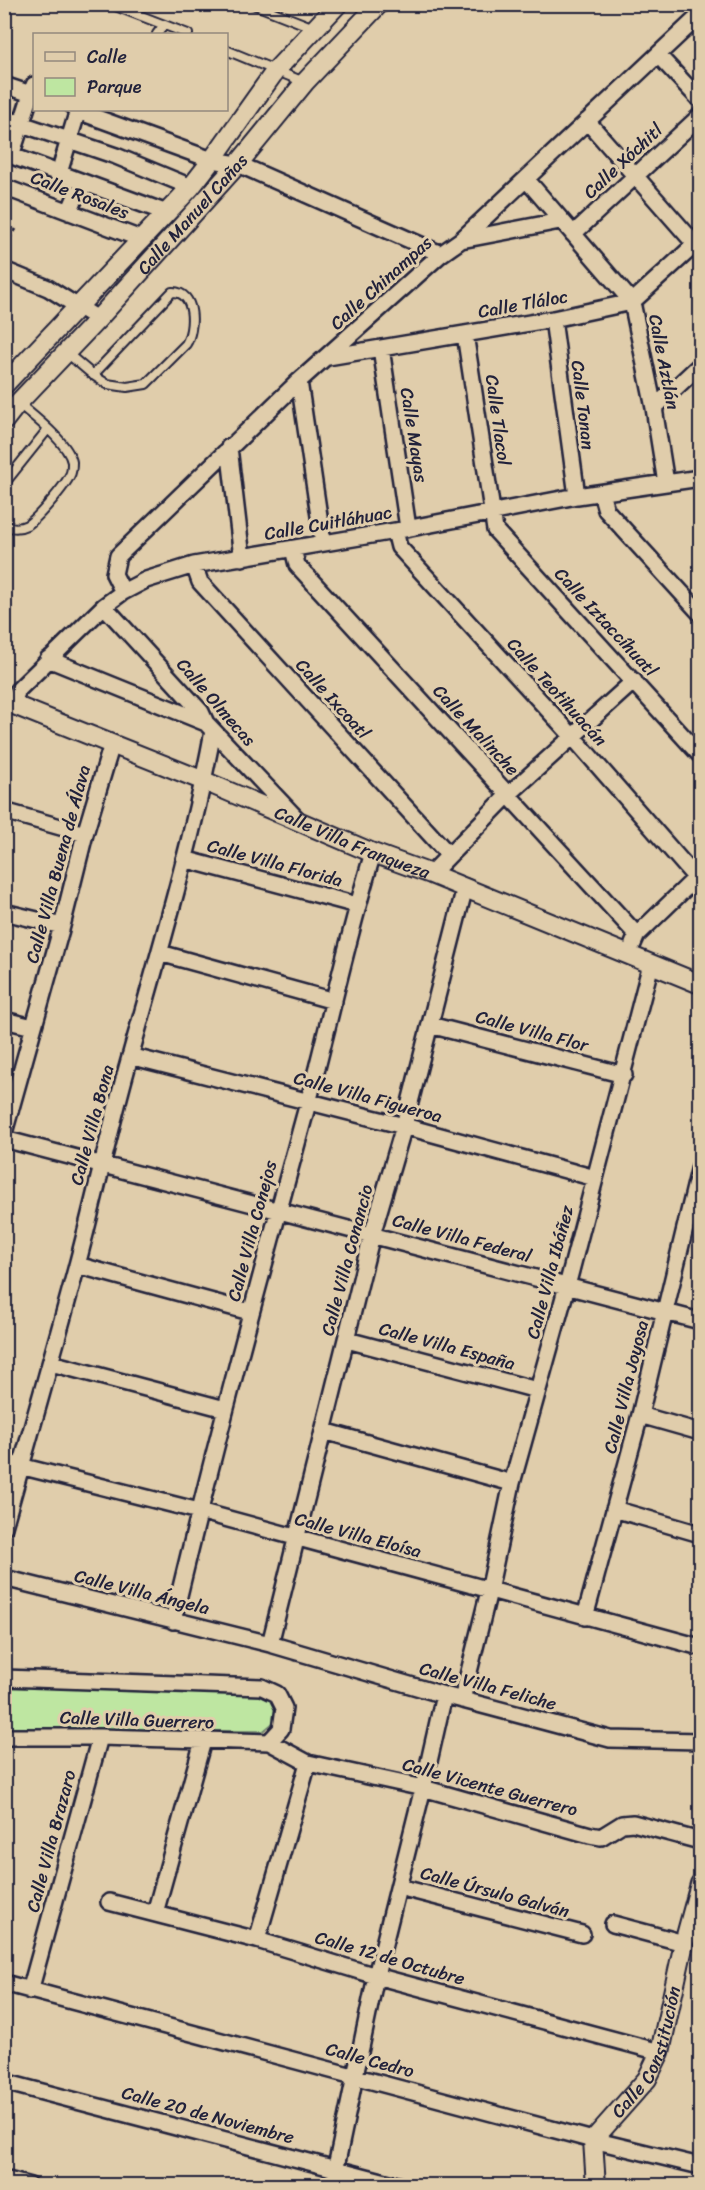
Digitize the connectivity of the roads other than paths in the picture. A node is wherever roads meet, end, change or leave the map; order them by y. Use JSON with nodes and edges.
{"nodes":[{"id":1,"x":110,"y":4,"type":"edge"},
{"id":2,"x":253,"y":4,"type":"edge"},
{"id":3,"x":338,"y":4,"type":"edge"},
{"id":4,"x":379,"y":4,"type":"edge"},
{"id":5,"x":700,"y":15,"type":"edge"},
{"id":6,"x":164,"y":25,"type":"junction"},
{"id":7,"x":315,"y":29,"type":"junction"},
{"id":8,"x":158,"y":33,"type":"edge"},
{"id":9,"x":185,"y":33,"type":"edge"},
{"id":10,"x":228,"y":51,"type":"edge"},
{"id":11,"x":657,"y":56,"type":"junction"},
{"id":12,"x":276,"y":70,"type":"junction"},
{"id":13,"x":305,"y":82,"type":"junction"},
{"id":14,"x":4,"y":85,"type":"edge"},
{"id":15,"x":33,"y":91,"type":"edge"},
{"id":16,"x":33,"y":94,"type":"edge"},
{"id":17,"x":700,"y":100,"type":"edge"},
{"id":18,"x":77,"y":111,"type":"edge"},
{"id":19,"x":80,"y":111,"type":"edge"},
{"id":20,"x":700,"y":116,"type":"edge"},
{"id":21,"x":4,"y":118,"type":"edge"},
{"id":22,"x":587,"y":122,"type":"junction"},
{"id":23,"x":22,"y":124,"type":"junction"},
{"id":24,"x":69,"y":139,"type":"junction"},
{"id":25,"x":8,"y":155,"type":"edge"},
{"id":26,"x":212,"y":160,"type":"junction"},
{"id":27,"x":238,"y":164,"type":"junction"},
{"id":28,"x":59,"y":172,"type":"junction"},
{"id":29,"x":636,"y":175,"type":"junction"},
{"id":30,"x":526,"y":179,"type":"junction"},
{"id":31,"x":82,"y":182,"type":"junction"},
{"id":32,"x":4,"y":187,"type":"edge"},
{"id":33,"x":191,"y":187,"type":"junction"},
{"id":34,"x":69,"y":212,"type":"junction"},
{"id":35,"x":167,"y":213,"type":"junction"},
{"id":36,"x":560,"y":220,"type":"junction"},
{"id":37,"x":573,"y":234,"type":"junction"},
{"id":38,"x":141,"y":239,"type":"junction"},
{"id":39,"x":461,"y":240,"type":"junction"},
{"id":40,"x":698,"y":242,"type":"edge"},
{"id":41,"x":441,"y":254,"type":"junction"},
{"id":42,"x":4,"y":270,"type":"edge"},
{"id":43,"x":632,"y":302,"type":"junction"},
{"id":44,"x":80,"y":306,"type":"junction"},
{"id":45,"x":98,"y":319,"type":"junction"},
{"id":46,"x":553,"y":319,"type":"junction"},
{"id":47,"x":465,"y":334,"type":"junction"},
{"id":48,"x":381,"y":348,"type":"junction"},
{"id":49,"x":66,"y":352,"type":"junction"},
{"id":50,"x":328,"y":357,"type":"junction"},
{"id":51,"x":700,"y":365,"type":"edge"},
{"id":52,"x":93,"y":375,"type":"junction"},
{"id":53,"x":299,"y":381,"type":"junction"},
{"id":54,"x":5,"y":384,"type":"edge"},
{"id":55,"x":18,"y":403,"type":"junction"},
{"id":56,"x":654,"y":408,"type":"junction"},
{"id":57,"x":4,"y":421,"type":"edge"},
{"id":58,"x":48,"y":429,"type":"junction"},
{"id":59,"x":229,"y":447,"type":"junction"},
{"id":60,"x":700,"y":477,"type":"edge"},
{"id":61,"x":666,"y":483,"type":"junction"},
{"id":62,"x":4,"y":484,"type":"edge"},
{"id":63,"x":601,"y":493,"type":"junction"},
{"id":64,"x":577,"y":496,"type":"junction"},
{"id":65,"x":491,"y":512,"type":"junction"},
{"id":66,"x":4,"y":526,"type":"edge"},
{"id":67,"x":401,"y":530,"type":"junction"},
{"id":68,"x":323,"y":543,"type":"junction"},
{"id":69,"x":293,"y":549,"type":"junction"},
{"id":70,"x":242,"y":558,"type":"junction"},
{"id":71,"x":194,"y":565,"type":"junction"},
{"id":72,"x":123,"y":592,"type":"junction"},
{"id":73,"x":104,"y":606,"type":"junction"},
{"id":74,"x":700,"y":613,"type":"edge"},
{"id":75,"x":48,"y":659,"type":"junction"},
{"id":76,"x":634,"y":681,"type":"junction"},
{"id":77,"x":8,"y":703,"type":"edge"},
{"id":78,"x":209,"y":727,"type":"junction"},
{"id":79,"x":573,"y":737,"type":"junction"},
{"id":80,"x":112,"y":744,"type":"junction"},
{"id":81,"x":700,"y":755,"type":"edge"},
{"id":82,"x":204,"y":781,"type":"junction"},
{"id":83,"x":509,"y":794,"type":"junction"},
{"id":84,"x":4,"y":811,"type":"edge"},
{"id":85,"x":300,"y":821,"type":"junction"},
{"id":86,"x":85,"y":834,"type":"junction"},
{"id":87,"x":373,"y":853,"type":"junction"},
{"id":88,"x":448,"y":855,"type":"junction"},
{"id":89,"x":184,"y":859,"type":"junction"},
{"id":90,"x":432,"y":874,"type":"junction"},
{"id":91,"x":698,"y":876,"type":"edge"},
{"id":92,"x":465,"y":887,"type":"junction"},
{"id":93,"x":357,"y":905,"type":"junction"},
{"id":94,"x":4,"y":912,"type":"edge"},
{"id":95,"x":62,"y":926,"type":"junction"},
{"id":96,"x":637,"y":935,"type":"junction"},
{"id":97,"x":160,"y":953,"type":"junction"},
{"id":98,"x":629,"y":956,"type":"junction"},
{"id":99,"x":651,"y":964,"type":"junction"},
{"id":100,"x":700,"y":984,"type":"edge"},
{"id":101,"x":334,"y":1001,"type":"junction"},
{"id":102,"x":4,"y":1020,"type":"edge"},
{"id":103,"x":430,"y":1025,"type":"junction"},
{"id":104,"x":33,"y":1027,"type":"junction"},
{"id":105,"x":130,"y":1056,"type":"junction"},
{"id":106,"x":624,"y":1075,"type":"junction"},
{"id":107,"x":308,"y":1101,"type":"junction"},
{"id":108,"x":405,"y":1126,"type":"junction"},
{"id":109,"x":4,"y":1133,"type":"edge"},
{"id":110,"x":4,"y":1139,"type":"edge"},
{"id":111,"x":101,"y":1164,"type":"junction"},
{"id":112,"x":700,"y":1166,"type":"edge"},
{"id":113,"x":595,"y":1178,"type":"junction"},
{"id":114,"x":696,"y":1202,"type":"edge"},
{"id":115,"x":278,"y":1209,"type":"junction"},
{"id":116,"x":372,"y":1235,"type":"junction"},
{"id":117,"x":77,"y":1265,"type":"junction"},
{"id":118,"x":567,"y":1286,"type":"junction"},
{"id":119,"x":664,"y":1311,"type":"junction"},
{"id":120,"x":249,"y":1312,"type":"junction"},
{"id":121,"x":700,"y":1321,"type":"edge"},
{"id":122,"x":347,"y":1340,"type":"junction"},
{"id":123,"x":51,"y":1363,"type":"junction"},
{"id":124,"x":537,"y":1390,"type":"junction"},
{"id":125,"x":225,"y":1409,"type":"junction"},
{"id":126,"x":640,"y":1415,"type":"junction"},
{"id":127,"x":324,"y":1431,"type":"junction"},
{"id":128,"x":700,"y":1432,"type":"edge"},
{"id":129,"x":4,"y":1462,"type":"edge"},
{"id":130,"x":21,"y":1467,"type":"junction"},
{"id":131,"x":512,"y":1483,"type":"junction"},
{"id":132,"x":614,"y":1509,"type":"junction"},
{"id":133,"x":199,"y":1511,"type":"junction"},
{"id":134,"x":4,"y":1527,"type":"edge"},
{"id":135,"x":700,"y":1534,"type":"edge"},
{"id":136,"x":296,"y":1538,"type":"junction"},
{"id":137,"x":4,"y":1578,"type":"edge"},
{"id":138,"x":489,"y":1591,"type":"junction"},
{"id":139,"x":585,"y":1617,"type":"junction"},
{"id":140,"x":173,"y":1621,"type":"junction"},
{"id":141,"x":270,"y":1644,"type":"junction"},
{"id":142,"x":700,"y":1647,"type":"edge"},
{"id":143,"x":4,"y":1678,"type":"edge"},
{"id":144,"x":444,"y":1695,"type":"junction"},
{"id":145,"x":462,"y":1700,"type":"junction"},
{"id":146,"x":4,"y":1737,"type":"edge"},
{"id":147,"x":100,"y":1737,"type":"junction"},
{"id":148,"x":203,"y":1741,"type":"junction"},
{"id":149,"x":700,"y":1741,"type":"edge"},
{"id":150,"x":269,"y":1742,"type":"junction"},
{"id":151,"x":308,"y":1763,"type":"junction"},
{"id":152,"x":423,"y":1788,"type":"junction"},
{"id":153,"x":700,"y":1841,"type":"edge"},
{"id":154,"x":700,"y":1884,"type":"edge"},
{"id":155,"x":399,"y":1887,"type":"junction"},
{"id":156,"x":109,"y":1902,"type":"dead end"},
{"id":157,"x":155,"y":1913,"type":"junction"},
{"id":158,"x":613,"y":1924,"type":"dead end"},
{"id":159,"x":582,"y":1934,"type":"dead end"},
{"id":160,"x":257,"y":1940,"type":"junction"},
{"id":161,"x":684,"y":1943,"type":"junction"},
{"id":162,"x":376,"y":1976,"type":"junction"},
{"id":163,"x":4,"y":1983,"type":"edge"},
{"id":164,"x":30,"y":1991,"type":"junction"},
{"id":165,"x":660,"y":2052,"type":"junction"},
{"id":166,"x":356,"y":2076,"type":"junction"},
{"id":167,"x":4,"y":2082,"type":"edge"},
{"id":168,"x":593,"y":2140,"type":"junction"},
{"id":169,"x":700,"y":2166,"type":"edge"},
{"id":170,"x":336,"y":2168,"type":"junction"},
{"id":171,"x":4,"y":2179,"type":"edge"},
{"id":172,"x":30,"y":2186,"type":"edge"},
{"id":173,"x":332,"y":2186,"type":"edge"},
{"id":174,"x":401,"y":2186,"type":"edge"},
{"id":175,"x":596,"y":2186,"type":"edge"}],
"edges":[{"from":1,"to":6,"type":"lane"},
{"from":2,"to":7,"type":"lane"},
{"from":3,"to":7,"type":"street","name":"Calle Manuel Cañas"},
{"from":4,"to":13,"type":"street","name":"Calle Manuel Cañas"},
{"from":5,"to":11,"type":"street","name":"Calle Chinampas"},
{"from":6,"to":8,"type":"lane"},
{"from":6,"to":9,"type":"lane"},
{"from":7,"to":12,"type":"street","name":"Calle Manuel Cañas"},
{"from":10,"to":12,"type":"lane"},
{"from":11,"to":17,"type":"street"},
{"from":11,"to":22,"type":"street","name":"Calle Chinampas"},
{"from":12,"to":13,"type":"lane"},
{"from":12,"to":26,"type":"street","name":"Calle Manuel Cañas"},
{"from":13,"to":27,"type":"street","name":"Calle Manuel Cañas"},
{"from":14,"to":15,"type":"street"},
{"from":16,"to":23,"type":"street"},
{"from":18,"to":24,"type":"street"},
{"from":19,"to":26,"type":"street"},
{"from":20,"to":29,"type":"street","name":"Calle Xóchitl"},
{"from":21,"to":23,"type":"street"},
{"from":22,"to":29,"type":"street"},
{"from":22,"to":30,"type":"street","name":"Calle Chinampas"},
{"from":23,"to":24,"type":"street"},
{"from":23,"to":25,"type":"street"},
{"from":24,"to":28,"type":"street"},
{"from":24,"to":33,"type":"street"},
{"from":25,"to":28,"type":"street"},
{"from":26,"to":27,"type":"street"},
{"from":26,"to":33,"type":"street","name":"Calle Manuel Cañas"},
{"from":27,"to":41,"type":"street"},
{"from":27,"to":45,"type":"street","name":"Calle Manuel Cañas"},
{"from":28,"to":31,"type":"street"},
{"from":29,"to":37,"type":"street","name":"Calle Xóchitl"},
{"from":29,"to":40,"type":"street"},
{"from":30,"to":36,"type":"street","name":"Calle Aztlán"},
{"from":30,"to":39,"type":"street","name":"Calle Chinampas"},
{"from":31,"to":34,"type":"street"},
{"from":31,"to":35,"type":"street"},
{"from":32,"to":34,"type":"street","name":"Calle Rosales"},
{"from":33,"to":35,"type":"street","name":"Calle Manuel Cañas"},
{"from":34,"to":38,"type":"street","name":"Calle Rosales"},
{"from":35,"to":38,"type":"street","name":"Calle Manuel Cañas"},
{"from":36,"to":37,"type":"street","name":"Calle Aztlán"},
{"from":36,"to":39,"type":"street"},
{"from":37,"to":43,"type":"street","name":"Calle Aztlán"},
{"from":38,"to":44,"type":"street","name":"Calle Manuel Cañas"},
{"from":39,"to":41,"type":"street","name":"Calle Chinampas"},
{"from":40,"to":43,"type":"street"},
{"from":41,"to":50,"type":"street","name":"Calle Chinampas"},
{"from":42,"to":44,"type":"street"},
{"from":43,"to":46,"type":"street","name":"Calle Tláloc"},
{"from":43,"to":56,"type":"street","name":"Calle Aztlán"},
{"from":44,"to":45,"type":"street"},
{"from":44,"to":54,"type":"street","name":"Calle Manuel Cañas"},
{"from":45,"to":49,"type":"street","name":"Calle Manuel Cañas"},
{"from":46,"to":47,"type":"street","name":"Calle Tláloc"},
{"from":46,"to":64,"type":"street","name":"Calle Tonan"},
{"from":47,"to":48,"type":"street","name":"Calle Tláloc"},
{"from":47,"to":65,"type":"street","name":"Calle Tlacol"},
{"from":48,"to":50,"type":"street","name":"Calle Tláloc"},
{"from":48,"to":67,"type":"street","name":"Calle Mayas"},
{"from":49,"to":52,"type":"lane"},
{"from":49,"to":55,"type":"street","name":"Calle Manuel Cañas"},
{"from":50,"to":53,"type":"street","name":"Calle Chinampas"},
{"from":51,"to":56,"type":"street"},
{"from":52,"to":52,"type":"lane"},
{"from":53,"to":59,"type":"street","name":"Calle Chinampas"},
{"from":53,"to":68,"type":"street"},
{"from":55,"to":57,"type":"street","name":"Calle Manuel Cañas"},
{"from":55,"to":58,"type":"lane"},
{"from":56,"to":61,"type":"street","name":"Calle Aztlán"},
{"from":58,"to":62,"type":"lane"},
{"from":58,"to":66,"type":"lane"},
{"from":59,"to":70,"type":"street"},
{"from":59,"to":72,"type":"street","name":"Calle Chinampas"},
{"from":60,"to":61,"type":"street","name":"Calle Cuitláhuac"},
{"from":61,"to":63,"type":"street","name":"Calle Cuitláhuac"},
{"from":63,"to":64,"type":"street","name":"Calle Cuitláhuac"},
{"from":63,"to":74,"type":"street"},
{"from":64,"to":65,"type":"street","name":"Calle Cuitláhuac"},
{"from":65,"to":67,"type":"street","name":"Calle Cuitláhuac"},
{"from":65,"to":76,"type":"street","name":"Calle Iztaccíhuatl"},
{"from":67,"to":68,"type":"street","name":"Calle Cuitláhuac"},
{"from":67,"to":79,"type":"street","name":"Calle Teotihuacán"},
{"from":68,"to":69,"type":"street","name":"Calle Cuitláhuac"},
{"from":69,"to":70,"type":"street","name":"Calle Cuitláhuac"},
{"from":69,"to":83,"type":"street","name":"Calle Malinche"},
{"from":70,"to":71,"type":"street","name":"Calle Cuitláhuac"},
{"from":71,"to":72,"type":"street","name":"Calle Cuitláhuac"},
{"from":71,"to":88,"type":"street","name":"Calle Ixcoatl"},
{"from":72,"to":73,"type":"street","name":"Calle Cuitláhuac"},
{"from":73,"to":75,"type":"street","name":"Calle Cuitláhuac"},
{"from":73,"to":78,"type":"street","name":"Calle Olmecas"},
{"from":75,"to":77,"type":"street","name":"Calle Cuitláhuac"},
{"from":75,"to":78,"type":"street"},
{"from":76,"to":79,"type":"street"},
{"from":76,"to":81,"type":"street","name":"Calle Iztaccíhuatl"},
{"from":77,"to":80,"type":"street","name":"Calle Villa Franqueza"},
{"from":78,"to":82,"type":"street","name":"Calle Villa Bona"},
{"from":78,"to":85,"type":"street","name":"Calle Olmecas"},
{"from":79,"to":83,"type":"street"},
{"from":79,"to":91,"type":"street","name":"Calle Teotihuacán"},
{"from":80,"to":82,"type":"street","name":"Calle Villa Franqueza"},
{"from":80,"to":86,"type":"street","name":"Calle Villa Buena de Álava"},
{"from":82,"to":85,"type":"street","name":"Calle Villa Franqueza"},
{"from":82,"to":89,"type":"street","name":"Calle Villa Bona"},
{"from":83,"to":88,"type":"street"},
{"from":83,"to":96,"type":"street","name":"Calle Malinche"},
{"from":84,"to":86,"type":"street"},
{"from":85,"to":87,"type":"street","name":"Calle Villa Franqueza"},
{"from":86,"to":95,"type":"street","name":"Calle Villa Buena de Álava"},
{"from":87,"to":90,"type":"street","name":"Calle Villa Franqueza"},
{"from":87,"to":93,"type":"street","name":"Calle Villa Conejos"},
{"from":88,"to":90,"type":"street"},
{"from":89,"to":93,"type":"street","name":"Calle Villa Florida"},
{"from":89,"to":97,"type":"street","name":"Calle Villa Bona"},
{"from":90,"to":92,"type":"street","name":"Calle Villa Franqueza"},
{"from":91,"to":96,"type":"street"},
{"from":92,"to":98,"type":"street","name":"Calle Villa Franqueza"},
{"from":92,"to":103,"type":"street","name":"Calle Villa Conancio"},
{"from":93,"to":101,"type":"street","name":"Calle Villa Conejos"},
{"from":94,"to":95,"type":"street"},
{"from":95,"to":104,"type":"street","name":"Calle Villa Buena de Álava"},
{"from":96,"to":98,"type":"street"},
{"from":97,"to":101,"type":"street"},
{"from":97,"to":105,"type":"street","name":"Calle Villa Bona"},
{"from":98,"to":99,"type":"street","name":"Calle Villa Franqueza"},
{"from":99,"to":100,"type":"street","name":"Calle Villa Franqueza"},
{"from":99,"to":106,"type":"street","name":"Calle Villa Ibáñez"},
{"from":101,"to":107,"type":"street","name":"Calle Villa Conejos"},
{"from":102,"to":104,"type":"street"},
{"from":103,"to":106,"type":"street","name":"Calle Villa Flor"},
{"from":103,"to":108,"type":"street","name":"Calle Villa Conancio"},
{"from":104,"to":109,"type":"street","name":"Calle Villa Buena de Álava"},
{"from":105,"to":107,"type":"street","name":"Calle Villa Figueroa"},
{"from":105,"to":111,"type":"street","name":"Calle Villa Bona"},
{"from":106,"to":113,"type":"street","name":"Calle Villa Ibáñez"},
{"from":107,"to":108,"type":"street","name":"Calle Villa Figueroa"},
{"from":107,"to":115,"type":"street","name":"Calle Villa Conejos"},
{"from":108,"to":113,"type":"street","name":"Calle Villa Figueroa"},
{"from":108,"to":116,"type":"street","name":"Calle Villa Conancio"},
{"from":110,"to":111,"type":"street","name":"Calle Villa Federal"},
{"from":111,"to":115,"type":"street","name":"Calle Villa Federal"},
{"from":111,"to":117,"type":"street","name":"Calle Villa Bona"},
{"from":112,"to":114,"type":"street","name":"Calle Villa Joyosa"},
{"from":113,"to":118,"type":"street","name":"Calle Villa Ibáñez"},
{"from":114,"to":119,"type":"street","name":"Calle Villa Joyosa"},
{"from":115,"to":116,"type":"street","name":"Calle Villa Federal"},
{"from":115,"to":120,"type":"street","name":"Calle Villa Conejos"},
{"from":116,"to":118,"type":"street","name":"Calle Villa Federal"},
{"from":116,"to":122,"type":"street","name":"Calle Villa Conancio"},
{"from":117,"to":120,"type":"street"},
{"from":117,"to":123,"type":"street","name":"Calle Villa Bona"},
{"from":118,"to":119,"type":"street","name":"Calle Villa Federal"},
{"from":118,"to":124,"type":"street","name":"Calle Villa Ibáñez"},
{"from":119,"to":121,"type":"street","name":"Calle Villa Federal"},
{"from":119,"to":126,"type":"street","name":"Calle Villa Joyosa"},
{"from":120,"to":125,"type":"street","name":"Calle Villa Conejos"},
{"from":122,"to":124,"type":"street","name":"Calle Villa España"},
{"from":122,"to":127,"type":"street","name":"Calle Villa Conancio"},
{"from":123,"to":125,"type":"street"},
{"from":123,"to":130,"type":"street","name":"Calle Villa Bona"},
{"from":124,"to":131,"type":"street","name":"Calle Villa Ibáñez"},
{"from":125,"to":133,"type":"street","name":"Calle Villa Conejos"},
{"from":126,"to":128,"type":"street"},
{"from":126,"to":132,"type":"street","name":"Calle Villa Joyosa"},
{"from":127,"to":131,"type":"street"},
{"from":127,"to":136,"type":"street","name":"Calle Villa Conancio"},
{"from":129,"to":130,"type":"street","name":"Calle Villa Eloísa"},
{"from":130,"to":133,"type":"street","name":"Calle Villa Eloísa"},
{"from":130,"to":134,"type":"street","name":"Calle Villa Bona"},
{"from":131,"to":138,"type":"street","name":"Calle Villa Ibáñez"},
{"from":132,"to":135,"type":"street"},
{"from":132,"to":139,"type":"street","name":"Calle Villa Joyosa"},
{"from":133,"to":136,"type":"street","name":"Calle Villa Eloísa"},
{"from":133,"to":140,"type":"street","name":"Calle Villa Conejos"},
{"from":136,"to":138,"type":"street","name":"Calle Villa Eloísa"},
{"from":136,"to":141,"type":"street","name":"Calle Villa Conancio"},
{"from":137,"to":140,"type":"street","name":"Calle Villa Ángela"},
{"from":138,"to":139,"type":"street","name":"Calle Villa Eloísa"},
{"from":138,"to":145,"type":"street"},
{"from":139,"to":142,"type":"street","name":"Calle Villa Eloísa"},
{"from":140,"to":141,"type":"street","name":"Calle Villa Ángela"},
{"from":141,"to":144,"type":"street","name":"Calle Villa Feliche"},
{"from":143,"to":150,"type":"street"},
{"from":144,"to":145,"type":"street","name":"Calle Villa Feliche"},
{"from":144,"to":152,"type":"street","name":"Calle Úrsulo Galván"},
{"from":145,"to":149,"type":"street","name":"Calle Villa Feliche"},
{"from":146,"to":147,"type":"street","name":"Calle Villa Guerrero"},
{"from":147,"to":148,"type":"street","name":"Calle Villa Guerrero"},
{"from":147,"to":164,"type":"street","name":"Calle Villa Brazaro"},
{"from":148,"to":150,"type":"street","name":"Calle Villa Guerrero"},
{"from":148,"to":157,"type":"street"},
{"from":150,"to":151,"type":"street","name":"Calle Vicente Guerrero"},
{"from":151,"to":152,"type":"street","name":"Calle Vicente Guerrero"},
{"from":151,"to":160,"type":"street"},
{"from":152,"to":153,"type":"street","name":"Calle Vicente Guerrero"},
{"from":152,"to":155,"type":"street","name":"Calle Úrsulo Galván"},
{"from":154,"to":161,"type":"street","name":"Calle Constitución"},
{"from":155,"to":159,"type":"street","name":"Calle Úrsulo Galván"},
{"from":155,"to":162,"type":"street","name":"Calle Úrsulo Galván"},
{"from":156,"to":157,"type":"street","name":"Calle 12 de Octubre"},
{"from":157,"to":160,"type":"street","name":"Calle 12 de Octubre"},
{"from":158,"to":161,"type":"street"},
{"from":160,"to":162,"type":"street","name":"Calle 12 de Octubre"},
{"from":161,"to":165,"type":"street","name":"Calle Constitución"},
{"from":162,"to":165,"type":"street","name":"Calle 12 de Octubre"},
{"from":162,"to":166,"type":"street","name":"Calle Úrsulo Galván"},
{"from":163,"to":164,"type":"street","name":"Calle Cedro"},
{"from":164,"to":166,"type":"street","name":"Calle Cedro"},
{"from":165,"to":168,"type":"street","name":"Calle Constitución"},
{"from":166,"to":168,"type":"street","name":"Calle Cedro"},
{"from":166,"to":170,"type":"street","name":"Calle Úrsulo Galván"},
{"from":167,"to":170,"type":"street","name":"Calle 20 de Noviembre"},
{"from":168,"to":169,"type":"street","name":"Calle Cedro"},
{"from":168,"to":175,"type":"street"},
{"from":170,"to":173,"type":"street","name":"Calle Úrsulo Galván"},
{"from":170,"to":174,"type":"street","name":"Calle 20 de Noviembre"},
{"from":171,"to":172,"type":"street"}]}
